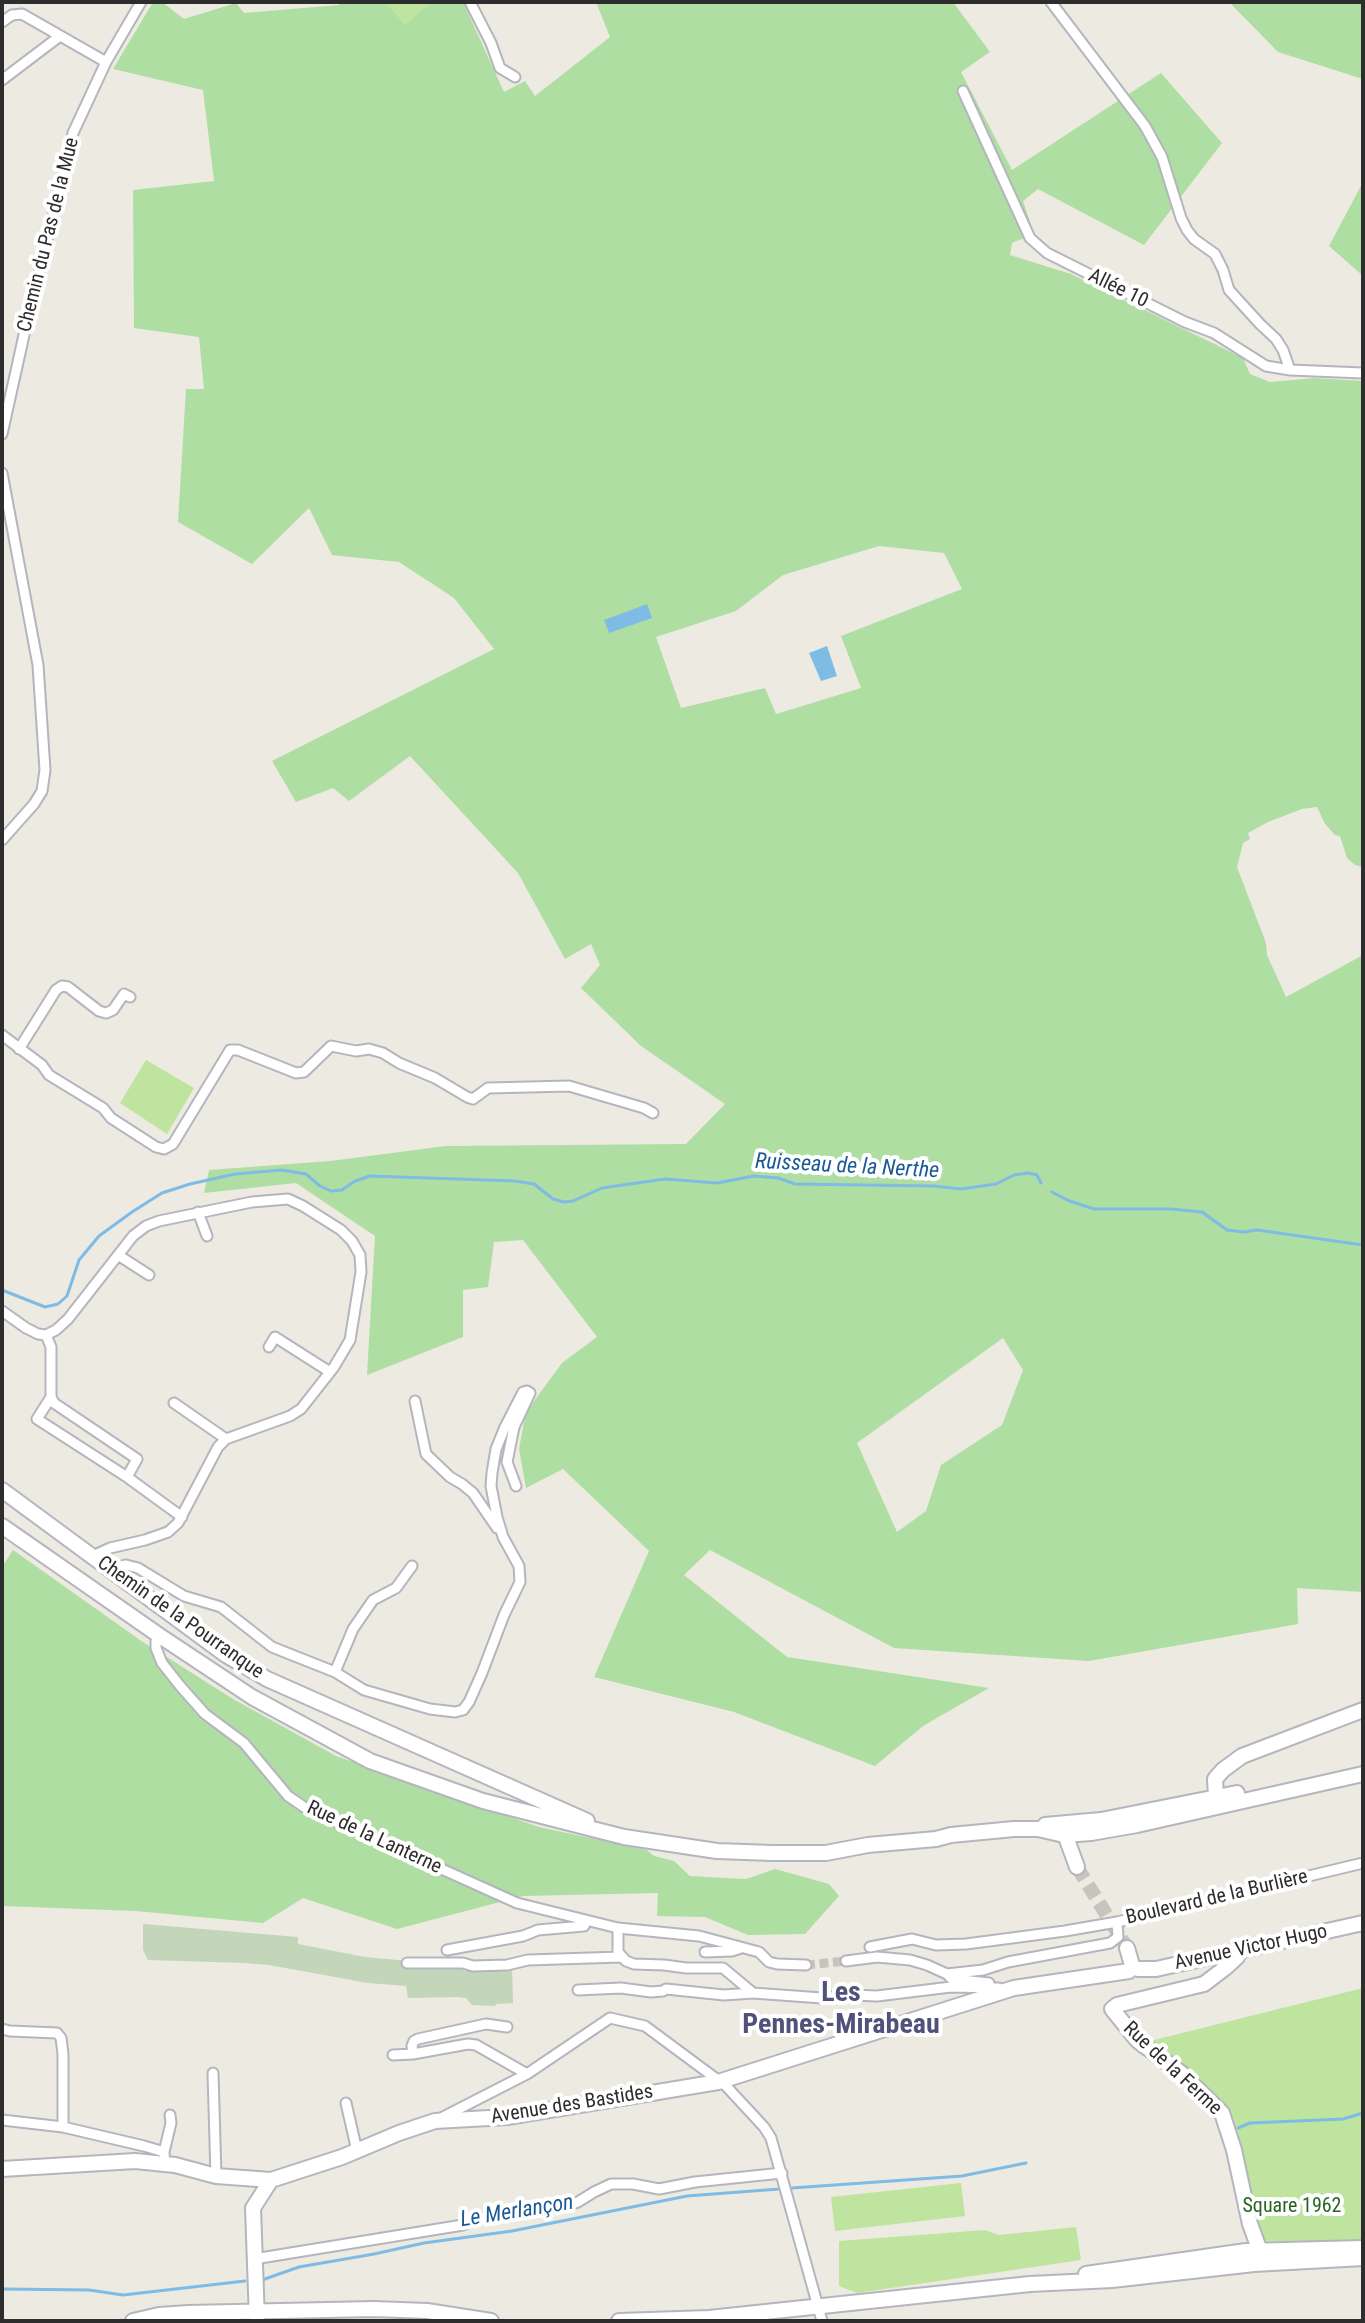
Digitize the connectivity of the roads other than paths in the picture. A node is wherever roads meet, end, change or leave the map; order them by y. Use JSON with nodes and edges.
{"nodes":[{"id":1,"x":141,"y":2,"type":"edge"},
{"id":2,"x":470,"y":2,"type":"edge"},
{"id":3,"x":1051,"y":2,"type":"edge"},
{"id":4,"x":2,"y":22,"type":"edge"},
{"id":5,"x":60,"y":36,"type":"junction"},
{"id":6,"x":106,"y":62,"type":"junction"},
{"id":7,"x":515,"y":77,"type":"dead end"},
{"id":8,"x":2,"y":80,"type":"edge"},
{"id":9,"x":963,"y":91,"type":"dead end"},
{"id":10,"x":1290,"y":370,"type":"junction"},
{"id":11,"x":1363,"y":373,"type":"edge"},
{"id":12,"x":2,"y":434,"type":"edge"},
{"id":13,"x":2,"y":473,"type":"edge"},
{"id":14,"x":2,"y":840,"type":"edge"},
{"id":15,"x":130,"y":997,"type":"dead end"},
{"id":16,"x":2,"y":1035,"type":"edge"},
{"id":17,"x":19,"y":1049,"type":"junction"},
{"id":18,"x":653,"y":1113,"type":"dead end"},
{"id":19,"x":198,"y":1212,"type":"junction"},
{"id":20,"x":207,"y":1236,"type":"dead end"},
{"id":21,"x":118,"y":1255,"type":"junction"},
{"id":22,"x":149,"y":1275,"type":"dead end"},
{"id":23,"x":2,"y":1311,"type":"edge"},
{"id":24,"x":46,"y":1335,"type":"junction"},
{"id":25,"x":269,"y":1347,"type":"dead end"},
{"id":26,"x":330,"y":1372,"type":"junction"},
{"id":27,"x":51,"y":1397,"type":"junction"},
{"id":28,"x":415,"y":1401,"type":"dead end"},
{"id":29,"x":174,"y":1403,"type":"dead end"},
{"id":30,"x":226,"y":1439,"type":"junction"},
{"id":31,"x":127,"y":1477,"type":"junction"},
{"id":32,"x":516,"y":1486,"type":"dead end"},
{"id":33,"x":2,"y":1490,"type":"edge"},
{"id":34,"x":182,"y":1517,"type":"junction"},
{"id":35,"x":2,"y":1526,"type":"edge"},
{"id":36,"x":503,"y":1537,"type":"junction"},
{"id":37,"x":93,"y":1556,"type":"junction"},
{"id":38,"x":412,"y":1566,"type":"dead end"},
{"id":39,"x":109,"y":1569,"type":"junction"},
{"id":40,"x":160,"y":1636,"type":"junction"},
{"id":41,"x":335,"y":1672,"type":"junction"},
{"id":42,"x":1363,"y":1710,"type":"edge"},
{"id":43,"x":1363,"y":1772,"type":"edge"},
{"id":44,"x":502,"y":1785,"type":"junction"},
{"id":45,"x":1224,"y":1799,"type":"junction"},
{"id":46,"x":514,"y":1809,"type":"junction"},
{"id":47,"x":1063,"y":1830,"type":"junction"},
{"id":48,"x":624,"y":1837,"type":"junction"},
{"id":49,"x":1363,"y":1863,"type":"edge"},
{"id":50,"x":1077,"y":1867,"type":"tunnel mouth"},
{"id":51,"x":586,"y":1922,"type":"junction"},
{"id":52,"x":1117,"y":1922,"type":"junction"},
{"id":53,"x":1363,"y":1923,"type":"edge"},
{"id":54,"x":618,"y":1928,"type":"junction"},
{"id":55,"x":870,"y":1947,"type":"dead end"},
{"id":56,"x":741,"y":1948,"type":"junction"},
{"id":57,"x":1127,"y":1948,"type":"tunnel mouth"},
{"id":58,"x":1241,"y":1949,"type":"junction"},
{"id":59,"x":447,"y":1950,"type":"dead end"},
{"id":60,"x":705,"y":1952,"type":"dead end"},
{"id":61,"x":621,"y":1957,"type":"junction"},
{"id":62,"x":846,"y":1961,"type":"tunnel mouth"},
{"id":63,"x":407,"y":1963,"type":"dead end"},
{"id":64,"x":806,"y":1965,"type":"tunnel mouth"},
{"id":65,"x":1133,"y":1969,"type":"junction"},
{"id":66,"x":947,"y":1974,"type":"junction"},
{"id":67,"x":1014,"y":1988,"type":"junction"},
{"id":68,"x":578,"y":1990,"type":"dead end"},
{"id":69,"x":753,"y":1993,"type":"junction"},
{"id":70,"x":507,"y":2027,"type":"dead end"},
{"id":71,"x":2,"y":2029,"type":"edge"},
{"id":72,"x":413,"y":2054,"type":"junction"},
{"id":73,"x":393,"y":2055,"type":"dead end"},
{"id":74,"x":213,"y":2073,"type":"dead end"},
{"id":75,"x":527,"y":2074,"type":"junction"},
{"id":76,"x":718,"y":2082,"type":"junction"},
{"id":77,"x":346,"y":2103,"type":"dead end"},
{"id":78,"x":170,"y":2115,"type":"dead end"},
{"id":79,"x":2,"y":2120,"type":"edge"},
{"id":80,"x":435,"y":2121,"type":"junction"},
{"id":81,"x":63,"y":2127,"type":"junction"},
{"id":82,"x":357,"y":2151,"type":"junction"},
{"id":83,"x":164,"y":2158,"type":"junction"},
{"id":84,"x":2,"y":2169,"type":"edge"},
{"id":85,"x":782,"y":2173,"type":"junction"},
{"id":86,"x":216,"y":2176,"type":"junction"},
{"id":87,"x":271,"y":2180,"type":"junction"},
{"id":88,"x":1363,"y":2248,"type":"edge"},
{"id":89,"x":1253,"y":2256,"type":"junction"},
{"id":90,"x":1363,"y":2258,"type":"edge"},
{"id":91,"x":254,"y":2259,"type":"junction"},
{"id":92,"x":820,"y":2314,"type":"edge"},
{"id":93,"x":256,"y":2316,"type":"edge"},
{"id":94,"x":485,"y":2320,"type":"edge"},
{"id":95,"x":133,"y":2321,"type":"edge"},
{"id":96,"x":502,"y":2321,"type":"edge"},
{"id":97,"x":619,"y":2321,"type":"edge"}],
"edges":[{"from":1,"to":6,"type":"street","name":"Chemin du Pas de la Mue"},
{"from":2,"to":7,"type":"street"},
{"from":3,"to":10,"type":"street"},
{"from":4,"to":5,"type":"street"},
{"from":5,"to":6,"type":"street"},
{"from":5,"to":8,"type":"street"},
{"from":6,"to":12,"type":"street","name":"Chemin du Pas de la Mue"},
{"from":9,"to":10,"type":"street","name":"Allée 10"},
{"from":10,"to":11,"type":"street","name":"Allée 10"},
{"from":13,"to":14,"type":"street"},
{"from":15,"to":17,"type":"street"},
{"from":16,"to":17,"type":"street"},
{"from":17,"to":18,"type":"street"},
{"from":19,"to":20,"type":"street"},
{"from":19,"to":21,"type":"street"},
{"from":19,"to":26,"type":"street"},
{"from":21,"to":22,"type":"street"},
{"from":21,"to":24,"type":"street"},
{"from":23,"to":24,"type":"street"},
{"from":24,"to":27,"type":"street"},
{"from":25,"to":26,"type":"street"},
{"from":26,"to":30,"type":"street"},
{"from":27,"to":31,"type":"street"},
{"from":27,"to":31,"type":"street"},
{"from":28,"to":36,"type":"street"},
{"from":29,"to":30,"type":"street"},
{"from":30,"to":34,"type":"street"},
{"from":31,"to":34,"type":"street"},
{"from":32,"to":36,"type":"street"},
{"from":33,"to":37,"type":"street","name":"Chemin de la Pourranque"},
{"from":34,"to":37,"type":"street"},
{"from":35,"to":40,"type":"street"},
{"from":36,"to":41,"type":"street"},
{"from":37,"to":39,"type":"street","name":"Chemin de la Pourranque"},
{"from":38,"to":41,"type":"street"},
{"from":39,"to":41,"type":"street"},
{"from":39,"to":44,"type":"street","name":"Chemin de la Pourranque"},
{"from":40,"to":46,"type":"street"},
{"from":40,"to":51,"type":"street","name":"Rue de la Lanterne"},
{"from":42,"to":45,"type":"street"},
{"from":43,"to":45,"type":"street"},
{"from":44,"to":46,"type":"street"},
{"from":44,"to":48,"type":"street","name":"Chemin de la Pourranque"},
{"from":45,"to":47,"type":"street"},
{"from":45,"to":47,"type":"street"},
{"from":46,"to":48,"type":"street"},
{"from":47,"to":48,"type":"street"},
{"from":47,"to":50,"type":"street"},
{"from":49,"to":52,"type":"street","name":"Boulevard de la Burlière"},
{"from":51,"to":54,"type":"street","name":"Rue de la Lanterne"},
{"from":51,"to":59,"type":"street"},
{"from":52,"to":55,"type":"street"},
{"from":52,"to":66,"type":"street","name":"Boulevard de la Burlière"},
{"from":53,"to":58,"type":"street","name":"Avenue Victor Hugo"},
{"from":54,"to":56,"type":"street","name":"Rue de la Lanterne"},
{"from":54,"to":61,"type":"street"},
{"from":56,"to":60,"type":"street"},
{"from":56,"to":64,"type":"street","name":"Rue de la Lanterne"},
{"from":57,"to":65,"type":"street"},
{"from":58,"to":65,"type":"street","name":"Avenue Victor Hugo"},
{"from":58,"to":89,"type":"street","name":"Rue de la Ferme"},
{"from":61,"to":63,"type":"street"},
{"from":61,"to":69,"type":"street"},
{"from":62,"to":66,"type":"street"},
{"from":65,"to":67,"type":"street","name":"Avenue Victor Hugo"},
{"from":66,"to":67,"type":"street"},
{"from":67,"to":69,"type":"street"},
{"from":67,"to":76,"type":"street","name":"Avenue des Bastides"},
{"from":68,"to":69,"type":"street"},
{"from":70,"to":72,"type":"street"},
{"from":71,"to":81,"type":"street"},
{"from":72,"to":73,"type":"street"},
{"from":72,"to":75,"type":"street"},
{"from":74,"to":86,"type":"street"},
{"from":75,"to":76,"type":"street"},
{"from":75,"to":80,"type":"street"},
{"from":76,"to":80,"type":"street","name":"Avenue des Bastides"},
{"from":76,"to":85,"type":"street"},
{"from":77,"to":82,"type":"street"},
{"from":78,"to":83,"type":"street"},
{"from":79,"to":81,"type":"street"},
{"from":80,"to":82,"type":"street","name":"Avenue des Bastides"},
{"from":81,"to":83,"type":"street"},
{"from":82,"to":87,"type":"street","name":"Avenue des Bastides"},
{"from":83,"to":84,"type":"street"},
{"from":83,"to":86,"type":"street"},
{"from":85,"to":91,"type":"street"},
{"from":85,"to":92,"type":"street"},
{"from":86,"to":87,"type":"street"},
{"from":87,"to":91,"type":"street"},
{"from":88,"to":89,"type":"street"},
{"from":89,"to":90,"type":"street"},
{"from":89,"to":92,"type":"street"},
{"from":91,"to":93,"type":"street"},
{"from":92,"to":97,"type":"street"},
{"from":93,"to":94,"type":"street"},
{"from":93,"to":95,"type":"street"},
{"from":94,"to":96,"type":"street"}]}
